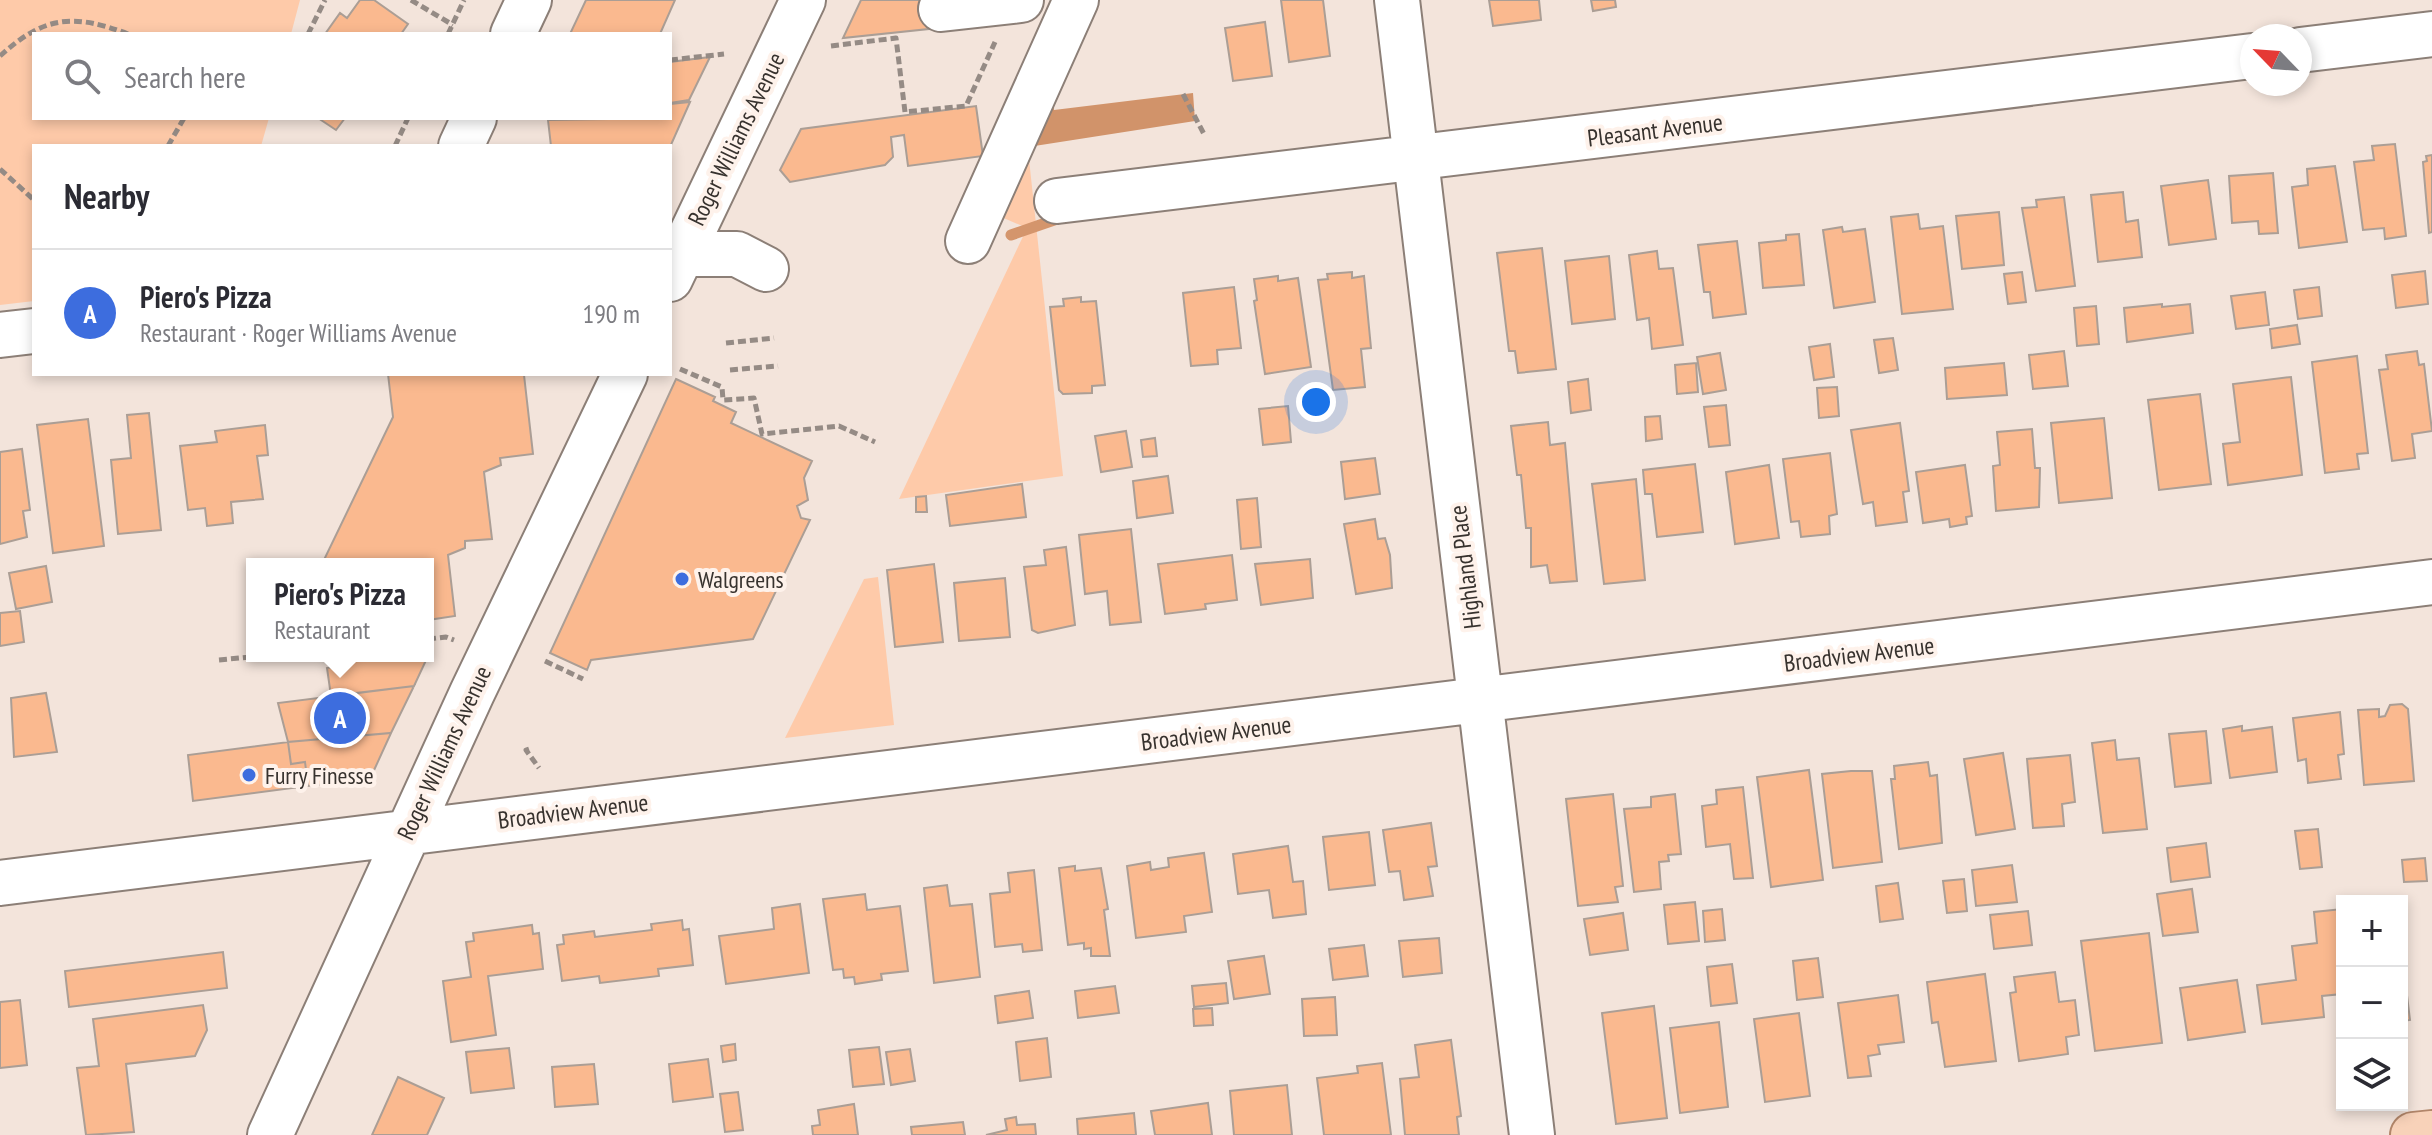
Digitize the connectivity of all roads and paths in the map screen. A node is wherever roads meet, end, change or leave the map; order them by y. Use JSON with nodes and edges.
{"nodes":[{"id":1,"x":325,"y":0,"type":"edge"},
{"id":2,"x":411,"y":0,"type":"edge"},
{"id":3,"x":464,"y":0,"type":"edge"},
{"id":4,"x":529,"y":0,"type":"edge"},
{"id":5,"x":803,"y":0,"type":"edge"},
{"id":6,"x":1021,"y":0,"type":"edge"},
{"id":7,"x":1076,"y":0,"type":"edge"},
{"id":8,"x":1397,"y":0,"type":"edge"},
{"id":9,"x":1014,"y":1,"type":"edge"},
{"id":10,"x":941,"y":9,"type":"dead end"},
{"id":11,"x":453,"y":25,"type":"junction"},
{"id":12,"x":122,"y":32,"type":"edge"},
{"id":13,"x":309,"y":32,"type":"edge"},
{"id":14,"x":449,"y":32,"type":"edge"},
{"id":15,"x":514,"y":32,"type":"edge"},
{"id":16,"x":2432,"y":34,"type":"edge"},
{"id":17,"x":831,"y":46,"type":"dead end"},
{"id":18,"x":2312,"y":49,"type":"edge"},
{"id":19,"x":724,"y":54,"type":"dead end"},
{"id":20,"x":0,"y":56,"type":"edge"},
{"id":21,"x":2240,"y":57,"type":"edge"},
{"id":22,"x":672,"y":60,"type":"edge"},
{"id":23,"x":1183,"y":94,"type":"dead end"},
{"id":24,"x":183,"y":120,"type":"edge"},
{"id":25,"x":407,"y":120,"type":"edge"},
{"id":26,"x":473,"y":120,"type":"edge"},
{"id":27,"x":1205,"y":136,"type":"dead end"},
{"id":28,"x":169,"y":144,"type":"edge"},
{"id":29,"x":396,"y":144,"type":"edge"},
{"id":30,"x":462,"y":144,"type":"edge"},
{"id":31,"x":1417,"y":160,"type":"junction"},
{"id":32,"x":0,"y":169,"type":"edge"},
{"id":33,"x":32,"y":198,"type":"edge"},
{"id":34,"x":1057,"y":201,"type":"dead end"},
{"id":35,"x":968,"y":241,"type":"dead end"},
{"id":36,"x":674,"y":262,"type":"edge"},
{"id":37,"x":766,"y":269,"type":"dead end"},
{"id":38,"x":32,"y":331,"type":"edge"},
{"id":39,"x":0,"y":335,"type":"edge"},
{"id":40,"x":774,"y":338,"type":"dead end"},
{"id":41,"x":726,"y":343,"type":"dead end"},
{"id":42,"x":778,"y":366,"type":"dead end"},
{"id":43,"x":680,"y":369,"type":"dead end"},
{"id":44,"x":730,"y":370,"type":"dead end"},
{"id":45,"x":624,"y":376,"type":"edge"},
{"id":46,"x":875,"y":442,"type":"dead end"},
{"id":47,"x":2432,"y":582,"type":"edge"},
{"id":48,"x":446,"y":637,"type":"dead end"},
{"id":49,"x":434,"y":638,"type":"edge"},
{"id":50,"x":246,"y":657,"type":"edge"},
{"id":51,"x":219,"y":660,"type":"dead end"},
{"id":52,"x":545,"y":661,"type":"dead end"},
{"id":53,"x":583,"y":679,"type":"dead end"},
{"id":54,"x":1481,"y":701,"type":"junction"},
{"id":55,"x":529,"y":749,"type":"dead end"},
{"id":56,"x":539,"y":768,"type":"dead end"},
{"id":57,"x":407,"y":831,"type":"junction"},
{"id":58,"x":0,"y":883,"type":"edge"},
{"id":59,"x":2432,"y":1133,"type":"edge"},
{"id":60,"x":270,"y":1135,"type":"edge"},
{"id":61,"x":1532,"y":1135,"type":"edge"},
{"id":62,"x":2413,"y":1135,"type":"edge"}],
"edges":[{"from":1,"to":13,"type":"path"},
{"from":2,"to":11,"type":"path"},
{"from":3,"to":11,"type":"path"},
{"from":4,"to":15,"type":"street"},
{"from":5,"to":36,"type":"street","name":"Roger Williams Avenue"},
{"from":6,"to":9,"type":"street"},
{"from":7,"to":35,"type":"street"},
{"from":8,"to":31,"type":"street","name":"Highland Place"},
{"from":9,"to":10,"type":"street"},
{"from":9,"to":17,"type":"path"},
{"from":11,"to":14,"type":"path"},
{"from":12,"to":20,"type":"path"},
{"from":16,"to":18,"type":"street"},
{"from":19,"to":22,"type":"path"},
{"from":21,"to":31,"type":"street","name":"Pleasant Avenue"},
{"from":23,"to":27,"type":"path"},
{"from":24,"to":28,"type":"path"},
{"from":25,"to":29,"type":"path"},
{"from":26,"to":30,"type":"street"},
{"from":31,"to":34,"type":"street","name":"Pleasant Avenue"},
{"from":31,"to":54,"type":"street","name":"Highland Place"},
{"from":32,"to":33,"type":"path"},
{"from":36,"to":37,"type":"street"},
{"from":38,"to":39,"type":"street"},
{"from":40,"to":41,"type":"path"},
{"from":42,"to":44,"type":"path"},
{"from":43,"to":46,"type":"path"},
{"from":45,"to":57,"type":"street","name":"Roger Williams Avenue"},
{"from":47,"to":54,"type":"street","name":"Broadview Avenue"},
{"from":48,"to":49,"type":"path"},
{"from":50,"to":51,"type":"path"},
{"from":52,"to":53,"type":"path"},
{"from":54,"to":57,"type":"street","name":"Broadview Avenue"},
{"from":54,"to":61,"type":"street","name":"Highland Place"},
{"from":55,"to":56,"type":"path"},
{"from":57,"to":58,"type":"street","name":"Broadview Avenue"},
{"from":57,"to":60,"type":"street","name":"Roger Williams Avenue"},
{"from":59,"to":62,"type":"main road"}]}
